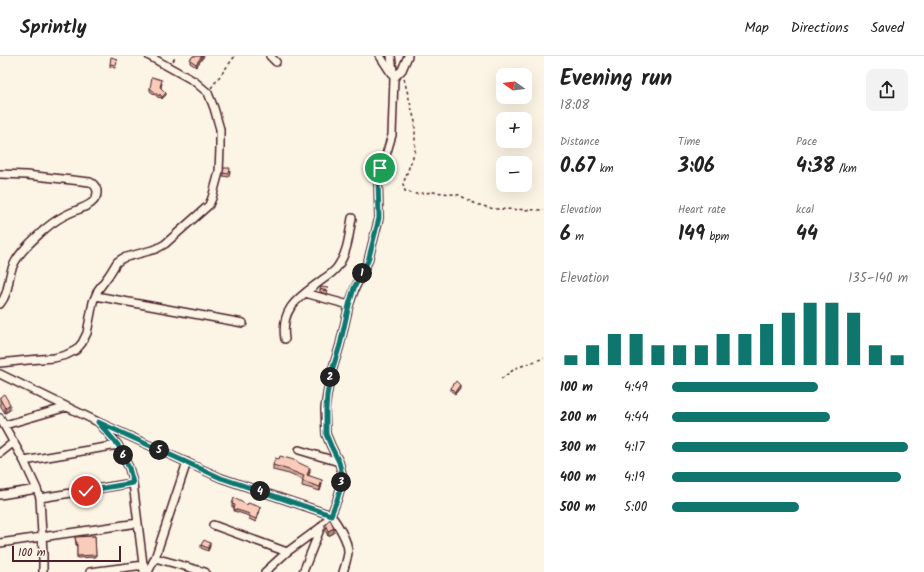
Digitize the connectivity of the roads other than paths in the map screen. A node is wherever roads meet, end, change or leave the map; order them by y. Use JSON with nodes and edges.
{"nodes":[{"id":1,"x":149,"y":56,"type":"edge"},
{"id":2,"x":270,"y":56,"type":"edge"},
{"id":3,"x":380,"y":56,"type":"edge"},
{"id":4,"x":391,"y":56,"type":"edge"},
{"id":5,"x":408,"y":56,"type":"edge"},
{"id":6,"x":276,"y":62,"type":"dead end"},
{"id":7,"x":394,"y":78,"type":"junction"},
{"id":8,"x":0,"y":174,"type":"edge"},
{"id":9,"x":352,"y":218,"type":"dead end"},
{"id":10,"x":305,"y":293,"type":"junction"},
{"id":11,"x":96,"y":296,"type":"junction"},
{"id":12,"x":0,"y":304,"type":"edge"},
{"id":13,"x":349,"y":305,"type":"junction"},
{"id":14,"x":243,"y":324,"type":"dead end"},
{"id":15,"x":285,"y":339,"type":"dead end"},
{"id":16,"x":0,"y":363,"type":"edge"},
{"id":17,"x":0,"y":374,"type":"edge"},
{"id":18,"x":67,"y":407,"type":"junction"},
{"id":19,"x":0,"y":418,"type":"edge"},
{"id":20,"x":98,"y":422,"type":"junction"},
{"id":21,"x":5,"y":425,"type":"junction"},
{"id":22,"x":14,"y":442,"type":"junction"},
{"id":23,"x":118,"y":445,"type":"junction"},
{"id":24,"x":299,"y":450,"type":"dead end"},
{"id":25,"x":0,"y":454,"type":"edge"},
{"id":26,"x":24,"y":460,"type":"junction"},
{"id":27,"x":187,"y":462,"type":"junction"},
{"id":28,"x":339,"y":462,"type":"junction"},
{"id":29,"x":133,"y":483,"type":"junction"},
{"id":30,"x":37,"y":489,"type":"junction"},
{"id":31,"x":0,"y":495,"type":"edge"},
{"id":32,"x":40,"y":498,"type":"junction"},
{"id":33,"x":331,"y":515,"type":"junction"},
{"id":34,"x":138,"y":523,"type":"junction"},
{"id":35,"x":213,"y":525,"type":"dead end"},
{"id":36,"x":321,"y":527,"type":"junction"},
{"id":37,"x":42,"y":536,"type":"junction"},
{"id":38,"x":0,"y":543,"type":"edge"},
{"id":39,"x":287,"y":552,"type":"junction"},
{"id":40,"x":155,"y":558,"type":"junction"},
{"id":41,"x":145,"y":570,"type":"edge"},
{"id":42,"x":43,"y":572,"type":"edge"},
{"id":43,"x":90,"y":572,"type":"edge"},
{"id":44,"x":205,"y":572,"type":"edge"},
{"id":45,"x":265,"y":572,"type":"edge"},
{"id":46,"x":303,"y":572,"type":"edge"},
{"id":47,"x":343,"y":572,"type":"edge"}],
"edges":[{"from":1,"to":11,"type":"street"},
{"from":2,"to":6,"type":"street"},
{"from":3,"to":7,"type":"street"},
{"from":4,"to":7,"type":"street"},
{"from":5,"to":7,"type":"street"},
{"from":7,"to":13,"type":"street"},
{"from":8,"to":12,"type":"street"},
{"from":9,"to":10,"type":"street"},
{"from":10,"to":13,"type":"street"},
{"from":10,"to":15,"type":"street"},
{"from":11,"to":14,"type":"street"},
{"from":11,"to":16,"type":"street"},
{"from":13,"to":28,"type":"street"},
{"from":17,"to":18,"type":"street"},
{"from":18,"to":20,"type":"street"},
{"from":18,"to":21,"type":"street"},
{"from":19,"to":21,"type":"street"},
{"from":20,"to":23,"type":"street"},
{"from":20,"to":27,"type":"street"},
{"from":21,"to":22,"type":"street"},
{"from":22,"to":25,"type":"street"},
{"from":22,"to":26,"type":"street"},
{"from":23,"to":26,"type":"street"},
{"from":23,"to":29,"type":"street"},
{"from":24,"to":28,"type":"street"},
{"from":26,"to":30,"type":"street"},
{"from":27,"to":33,"type":"street"},
{"from":27,"to":40,"type":"street"},
{"from":28,"to":33,"type":"street"},
{"from":29,"to":32,"type":"street"},
{"from":29,"to":34,"type":"street"},
{"from":30,"to":31,"type":"street"},
{"from":30,"to":32,"type":"street"},
{"from":32,"to":37,"type":"street"},
{"from":33,"to":36,"type":"street"},
{"from":33,"to":47,"type":"street"},
{"from":34,"to":37,"type":"street"},
{"from":34,"to":41,"type":"street"},
{"from":35,"to":39,"type":"street"},
{"from":36,"to":39,"type":"street"},
{"from":36,"to":46,"type":"street"},
{"from":37,"to":38,"type":"street"},
{"from":37,"to":42,"type":"street"},
{"from":39,"to":45,"type":"street"},
{"from":40,"to":41,"type":"street"},
{"from":40,"to":44,"type":"street"},
{"from":41,"to":43,"type":"street"}]}
